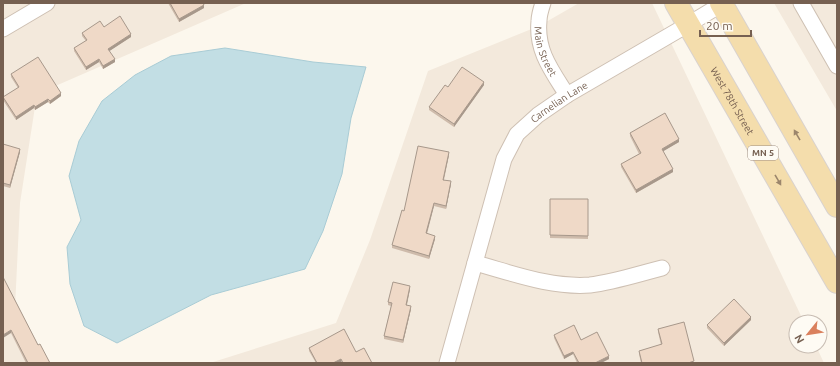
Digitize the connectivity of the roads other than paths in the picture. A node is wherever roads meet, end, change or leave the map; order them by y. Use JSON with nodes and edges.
{"nodes":[{"id":1,"x":47,"y":3,"type":"edge"},
{"id":2,"x":543,"y":3,"type":"edge"},
{"id":3,"x":676,"y":3,"type":"edge"},
{"id":4,"x":801,"y":3,"type":"edge"},
{"id":5,"x":721,"y":4,"type":"edge"},
{"id":6,"x":689,"y":24,"type":"junction"},
{"id":7,"x":3,"y":29,"type":"edge"},
{"id":8,"x":837,"y":66,"type":"edge"},
{"id":9,"x":566,"y":95,"type":"junction"},
{"id":10,"x":837,"y":206,"type":"edge"},
{"id":11,"x":475,"y":263,"type":"junction"},
{"id":12,"x":662,"y":268,"type":"dead end"},
{"id":13,"x":837,"y":282,"type":"edge"},
{"id":14,"x":447,"y":363,"type":"edge"}],
"edges":[{"from":1,"to":7,"type":"street"},
{"from":2,"to":9,"type":"street","name":"Main Street"},
{"from":3,"to":6,"type":"main road","name":"West 78th Street","number":"MN 5"},
{"from":4,"to":8,"type":"street"},
{"from":5,"to":6,"type":"street","name":"Carnelian Lane"},
{"from":10,"to":5,"type":"main road","one_way":true},
{"from":6,"to":9,"type":"street","name":"Carnelian Lane"},
{"from":6,"to":13,"type":"main road","name":"West 78th Street","number":"MN 5","one_way":true},
{"from":9,"to":11,"type":"street","name":"Carnelian Lane"},
{"from":11,"to":12,"type":"street"},
{"from":11,"to":14,"type":"street","name":"Carnelian Lane"}]}
